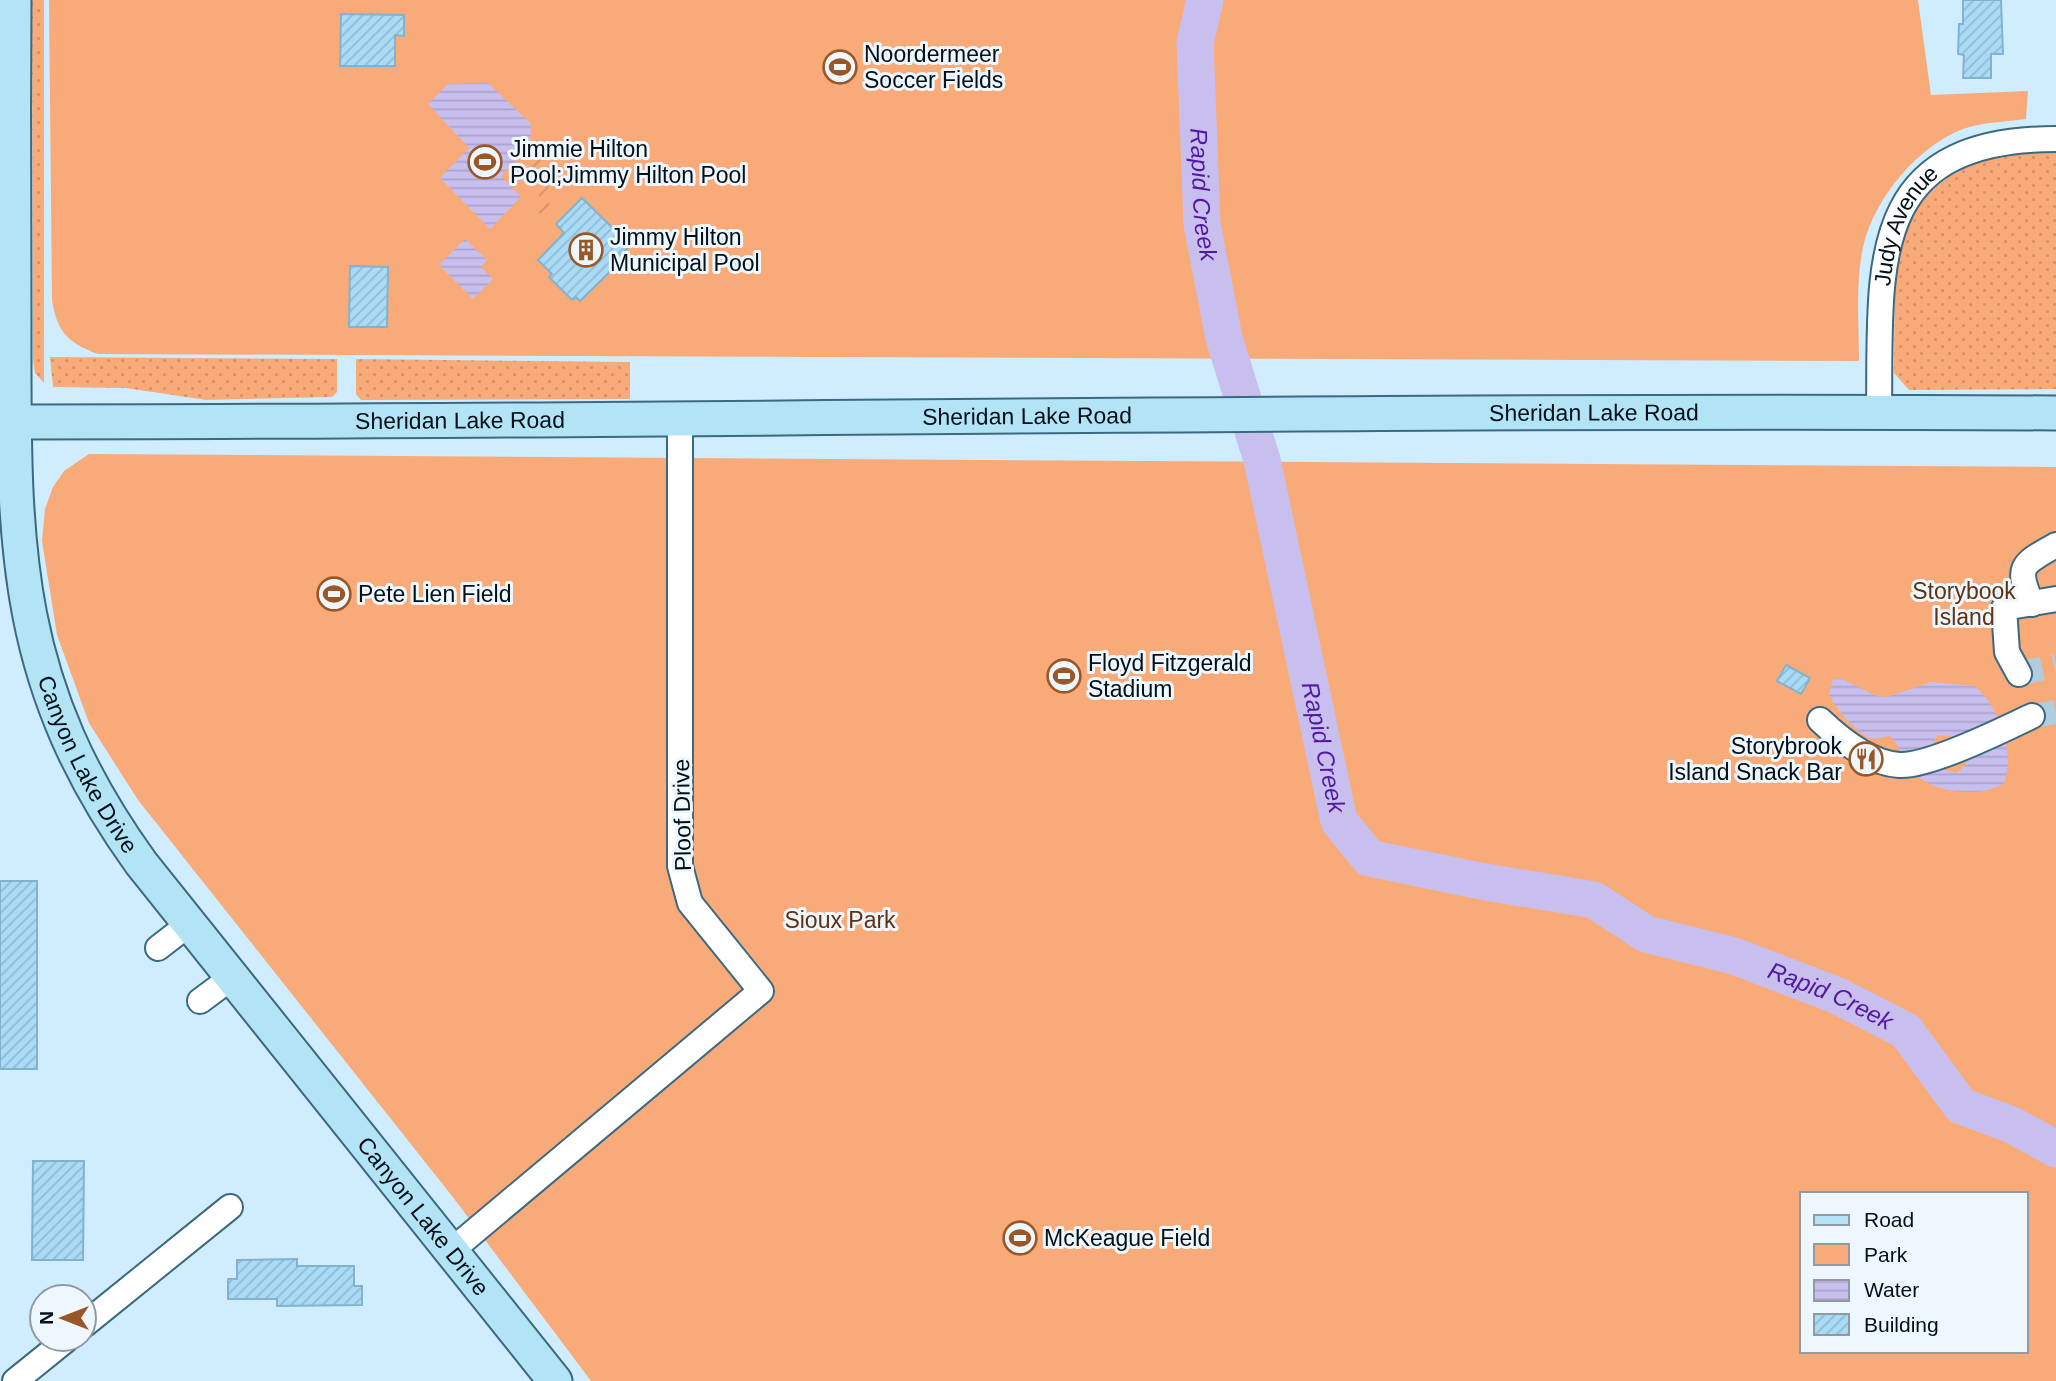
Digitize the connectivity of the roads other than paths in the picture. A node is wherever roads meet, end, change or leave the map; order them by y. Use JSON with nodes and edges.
{"nodes":[{"id":1,"x":9,"y":9,"type":"edge"},
{"id":2,"x":2056,"y":139,"type":"edge"},
{"id":3,"x":1880,"y":412,"type":"junction"},
{"id":4,"x":2056,"y":413,"type":"edge"},
{"id":5,"x":680,"y":419,"type":"junction"},
{"id":6,"x":7,"y":422,"type":"edge"},
{"id":7,"x":2056,"y":545,"type":"edge"},
{"id":8,"x":2056,"y":599,"type":"edge"},
{"id":9,"x":2032,"y":604,"type":"junction"},
{"id":10,"x":2019,"y":674,"type":"dead end"},
{"id":11,"x":2032,"y":716,"type":"tunnel mouth"},
{"id":12,"x":1820,"y":720,"type":"dead end"},
{"id":13,"x":189,"y":924,"type":"junction"},
{"id":14,"x":158,"y":947,"type":"dead end"},
{"id":15,"x":231,"y":978,"type":"junction"},
{"id":16,"x":201,"y":1001,"type":"dead end"},
{"id":17,"x":230,"y":1207,"type":"dead end"},
{"id":18,"x":451,"y":1251,"type":"junction"},
{"id":19,"x":98,"y":1314,"type":"edge"},
{"id":20,"x":50,"y":1353,"type":"edge"},
{"id":21,"x":15,"y":1381,"type":"edge"},
{"id":22,"x":555,"y":1381,"type":"edge"}],
"edges":[{"from":1,"to":6,"type":"street","name":"Canyon Lake Drive"},
{"from":2,"to":3,"type":"street","name":"Judy Avenue"},
{"from":3,"to":4,"type":"street","name":"Sheridan Lake Road"},
{"from":3,"to":5,"type":"street","name":"Sheridan Lake Road"},
{"from":5,"to":6,"type":"street","name":"Sheridan Lake Road"},
{"from":5,"to":18,"type":"street","name":"Ploof Drive"},
{"from":6,"to":13,"type":"street","name":"Canyon Lake Drive"},
{"from":7,"to":9,"type":"street"},
{"from":8,"to":9,"type":"street"},
{"from":9,"to":10,"type":"street"},
{"from":11,"to":12,"type":"street"},
{"from":13,"to":14,"type":"street"},
{"from":13,"to":15,"type":"street","name":"Canyon Lake Drive"},
{"from":15,"to":16,"type":"street"},
{"from":15,"to":18,"type":"street","name":"Canyon Lake Drive"},
{"from":17,"to":19,"type":"street"},
{"from":18,"to":22,"type":"street","name":"Canyon Lake Drive"},
{"from":20,"to":21,"type":"street"}]}
